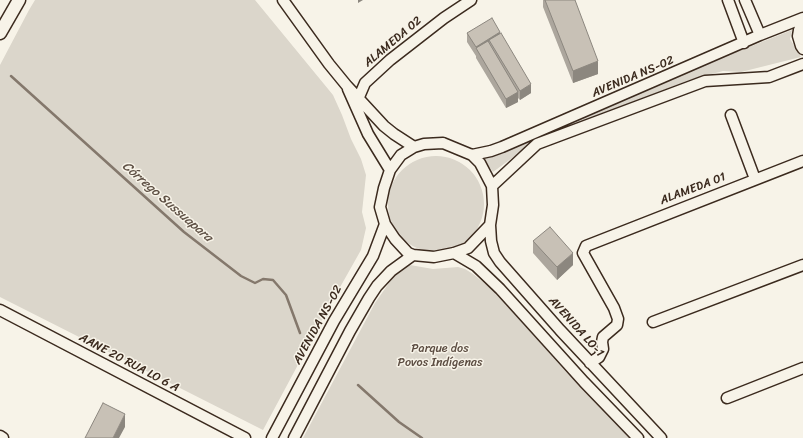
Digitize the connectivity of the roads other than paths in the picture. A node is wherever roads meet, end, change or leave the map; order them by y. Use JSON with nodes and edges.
{"nodes":[{"id":1,"x":19,"y":0,"type":"edge"},
{"id":2,"x":283,"y":0,"type":"edge"},
{"id":3,"x":471,"y":0,"type":"edge"},
{"id":4,"x":728,"y":0,"type":"edge"},
{"id":5,"x":745,"y":0,"type":"edge"},
{"id":6,"x":803,"y":20,"type":"edge"},
{"id":7,"x":0,"y":33,"type":"edge"},
{"id":8,"x":760,"y":35,"type":"junction"},
{"id":9,"x":744,"y":43,"type":"junction"},
{"id":10,"x":803,"y":49,"type":"edge"},
{"id":11,"x":803,"y":64,"type":"edge"},
{"id":12,"x":347,"y":86,"type":"junction"},
{"id":13,"x":358,"y":97,"type":"junction"},
{"id":14,"x":730,"y":115,"type":"dead end"},
{"id":15,"x":414,"y":147,"type":"junction"},
{"id":16,"x":472,"y":155,"type":"junction"},
{"id":17,"x":803,"y":161,"type":"edge"},
{"id":18,"x":390,"y":170,"type":"junction"},
{"id":19,"x":755,"y":179,"type":"junction"},
{"id":20,"x":492,"y":186,"type":"junction"},
{"id":21,"x":385,"y":224,"type":"junction"},
{"id":22,"x":490,"y":225,"type":"junction"},
{"id":23,"x":454,"y":253,"type":"junction"},
{"id":24,"x":413,"y":256,"type":"junction"},
{"id":25,"x":803,"y":265,"type":"edge"},
{"id":26,"x":0,"y":310,"type":"edge"},
{"id":27,"x":653,"y":322,"type":"dead end"},
{"id":28,"x":590,"y":363,"type":"junction"},
{"id":29,"x":803,"y":368,"type":"edge"},
{"id":30,"x":727,"y":398,"type":"dead end"},
{"id":31,"x":0,"y":436,"type":"edge"},
{"id":32,"x":4,"y":438,"type":"edge"},
{"id":33,"x":245,"y":438,"type":"edge"},
{"id":34,"x":272,"y":438,"type":"edge"},
{"id":35,"x":294,"y":438,"type":"edge"},
{"id":36,"x":638,"y":438,"type":"edge"},
{"id":37,"x":661,"y":438,"type":"edge"}],
"edges":[{"from":1,"to":7,"type":"main road"},
{"from":2,"to":12,"type":"street"},
{"from":3,"to":13,"type":"street","name":"ALAMEDA 02"},
{"from":4,"to":9,"type":"street"},
{"from":5,"to":8,"type":"street"},
{"from":6,"to":8,"type":"street","name":"AVENIDA NS-02"},
{"from":6,"to":10,"type":"street"},
{"from":8,"to":9,"type":"street","name":"AVENIDA NS-02"},
{"from":9,"to":16,"type":"street","name":"AVENIDA NS-02"},
{"from":11,"to":20,"type":"street"},
{"from":12,"to":13,"type":"street"},
{"from":12,"to":18,"type":"street"},
{"from":13,"to":15,"type":"street"},
{"from":14,"to":19,"type":"street"},
{"from":15,"to":16,"type":"street"},
{"from":15,"to":18,"type":"street"},
{"from":16,"to":20,"type":"street"},
{"from":17,"to":19,"type":"street","name":"ALAMEDA 01"},
{"from":18,"to":21,"type":"street"},
{"from":19,"to":28,"type":"street","name":"ALAMEDA 01"},
{"from":20,"to":22,"type":"street"},
{"from":21,"to":24,"type":"street"},
{"from":21,"to":34,"type":"street","name":"AVENIDA NS-02"},
{"from":22,"to":23,"type":"street"},
{"from":22,"to":28,"type":"street","name":"AVENIDA LO-1"},
{"from":23,"to":24,"type":"street"},
{"from":23,"to":36,"type":"street"},
{"from":24,"to":35,"type":"street"},
{"from":25,"to":27,"type":"street"},
{"from":26,"to":33,"type":"street","name":"AANE 20 RUA LO 6 A"},
{"from":28,"to":37,"type":"street","name":"AVENIDA LO-1"},
{"from":29,"to":30,"type":"street"},
{"from":31,"to":32,"type":"street"}]}
